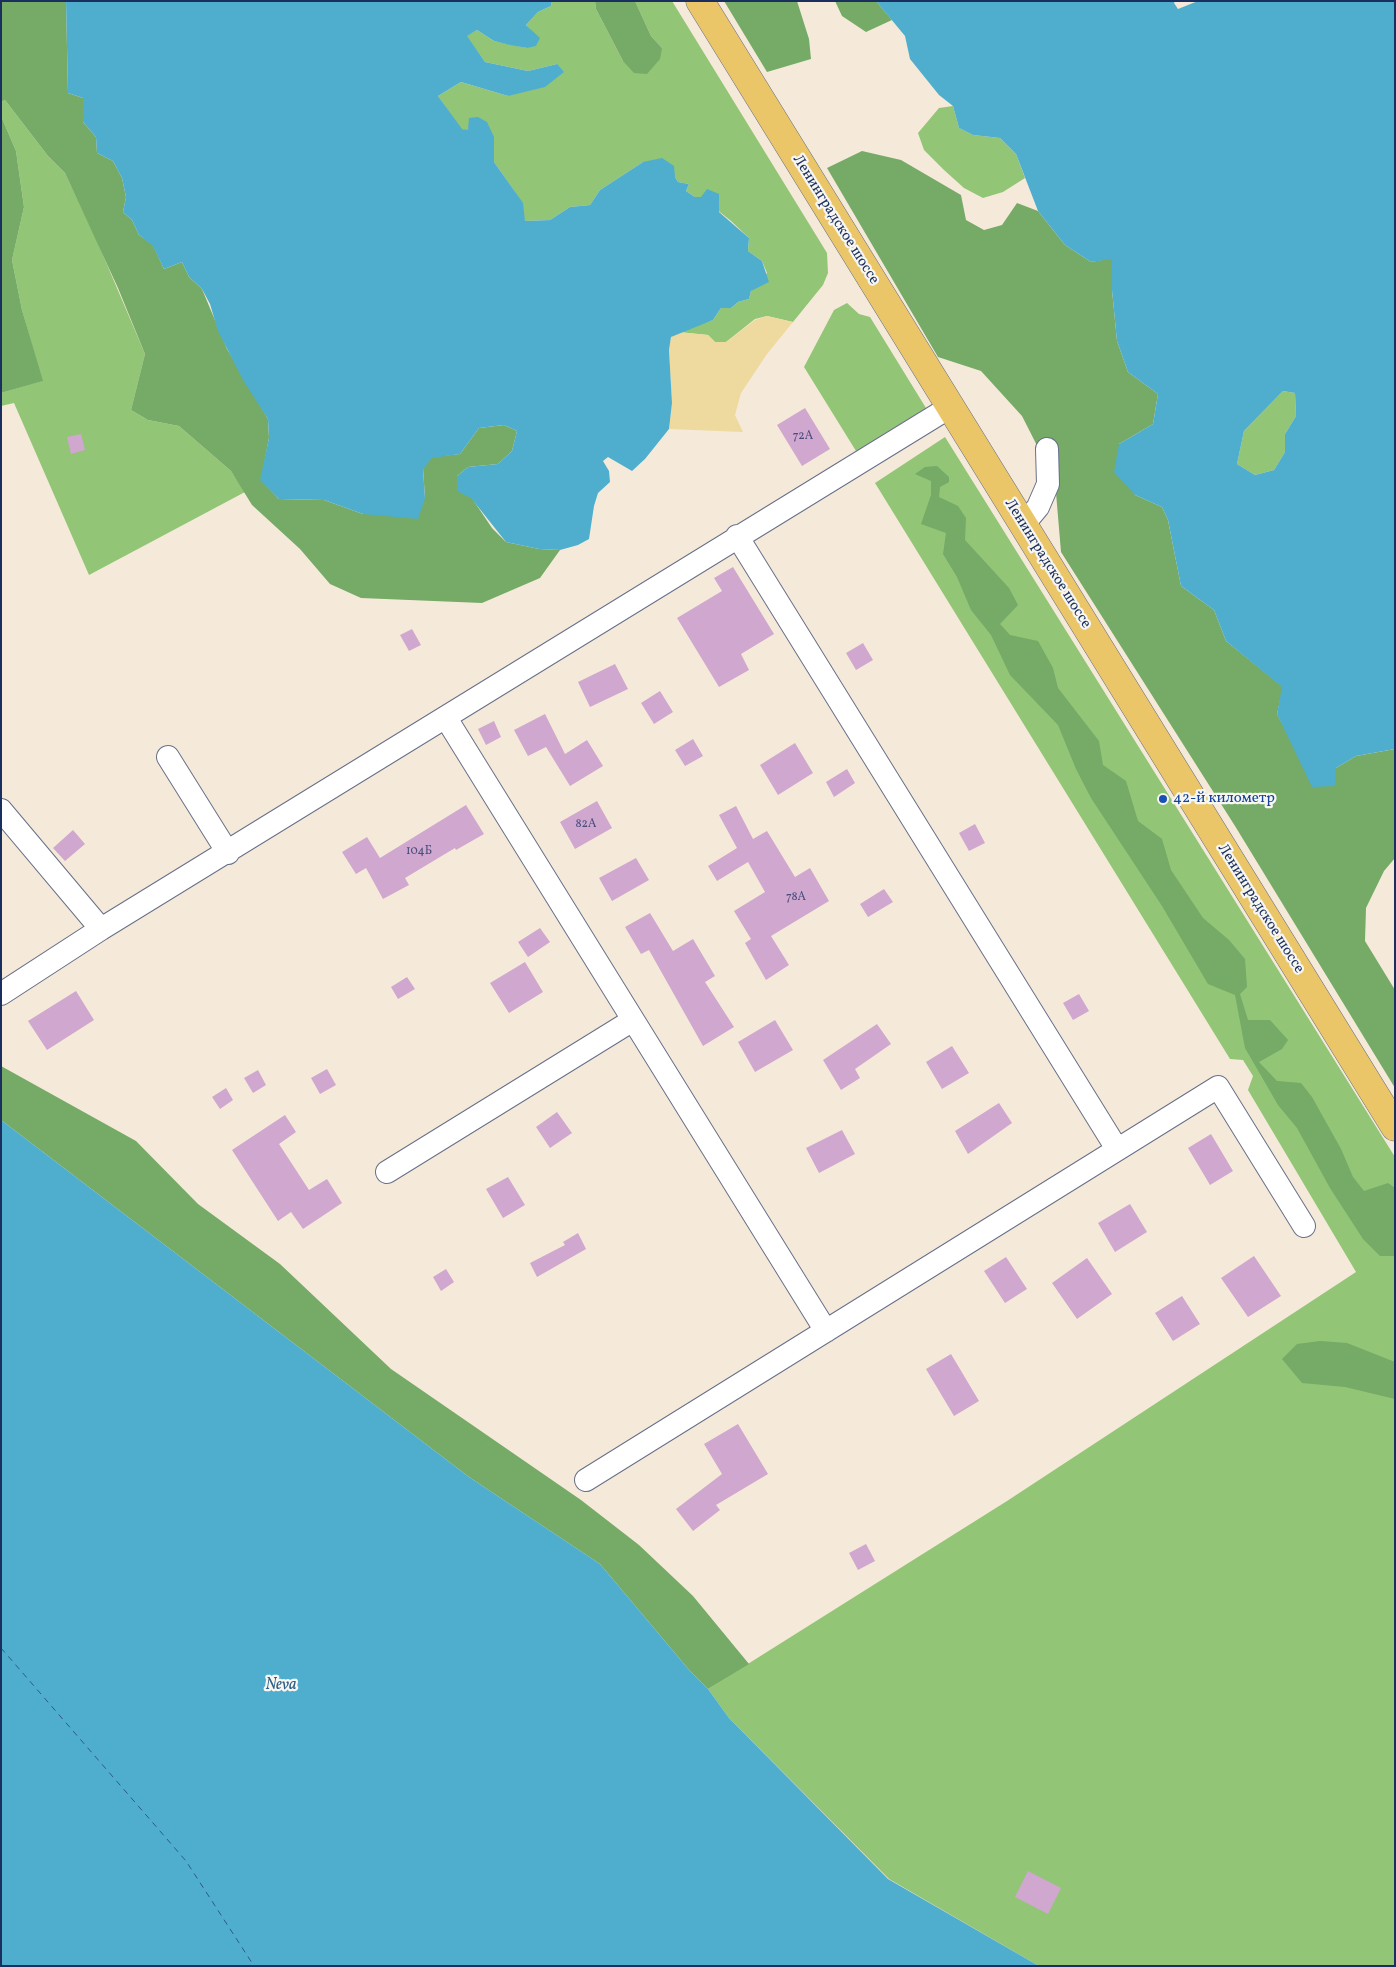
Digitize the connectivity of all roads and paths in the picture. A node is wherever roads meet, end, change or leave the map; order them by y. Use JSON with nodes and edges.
{"nodes":[{"id":1,"x":700,"y":1,"type":"edge"},
{"id":2,"x":950,"y":407,"type":"junction"},
{"id":3,"x":1047,"y":449,"type":"dead end"},
{"id":4,"x":1023,"y":526,"type":"junction"},
{"id":5,"x":737,"y":536,"type":"junction"},
{"id":6,"x":446,"y":718,"type":"junction"},
{"id":7,"x":168,"y":756,"type":"dead end"},
{"id":8,"x":1,"y":810,"type":"edge"},
{"id":9,"x":228,"y":853,"type":"junction"},
{"id":10,"x":102,"y":929,"type":"junction"},
{"id":11,"x":1,"y":994,"type":"edge"},
{"id":12,"x":633,"y":1020,"type":"junction"},
{"id":13,"x":1395,"y":1127,"type":"edge"},
{"id":14,"x":1117,"y":1149,"type":"junction"},
{"id":15,"x":387,"y":1172,"type":"dead end"},
{"id":16,"x":1304,"y":1226,"type":"dead end"},
{"id":17,"x":826,"y":1331,"type":"junction"},
{"id":18,"x":586,"y":1480,"type":"dead end"}],
"edges":[{"from":1,"to":2,"type":"main road","name":"Ленинградское шоссе"},
{"from":2,"to":4,"type":"main road","name":"Ленинградское шоссе"},
{"from":2,"to":5,"type":"street"},
{"from":3,"to":4,"type":"street"},
{"from":4,"to":13,"type":"main road","name":"Ленинградское шоссе"},
{"from":5,"to":6,"type":"street"},
{"from":5,"to":14,"type":"street"},
{"from":6,"to":9,"type":"street"},
{"from":6,"to":12,"type":"street"},
{"from":7,"to":9,"type":"street"},
{"from":8,"to":10,"type":"street"},
{"from":9,"to":10,"type":"street"},
{"from":10,"to":11,"type":"street"},
{"from":12,"to":15,"type":"street"},
{"from":12,"to":17,"type":"street"},
{"from":14,"to":16,"type":"street"},
{"from":14,"to":17,"type":"street"},
{"from":17,"to":18,"type":"street"}]}
